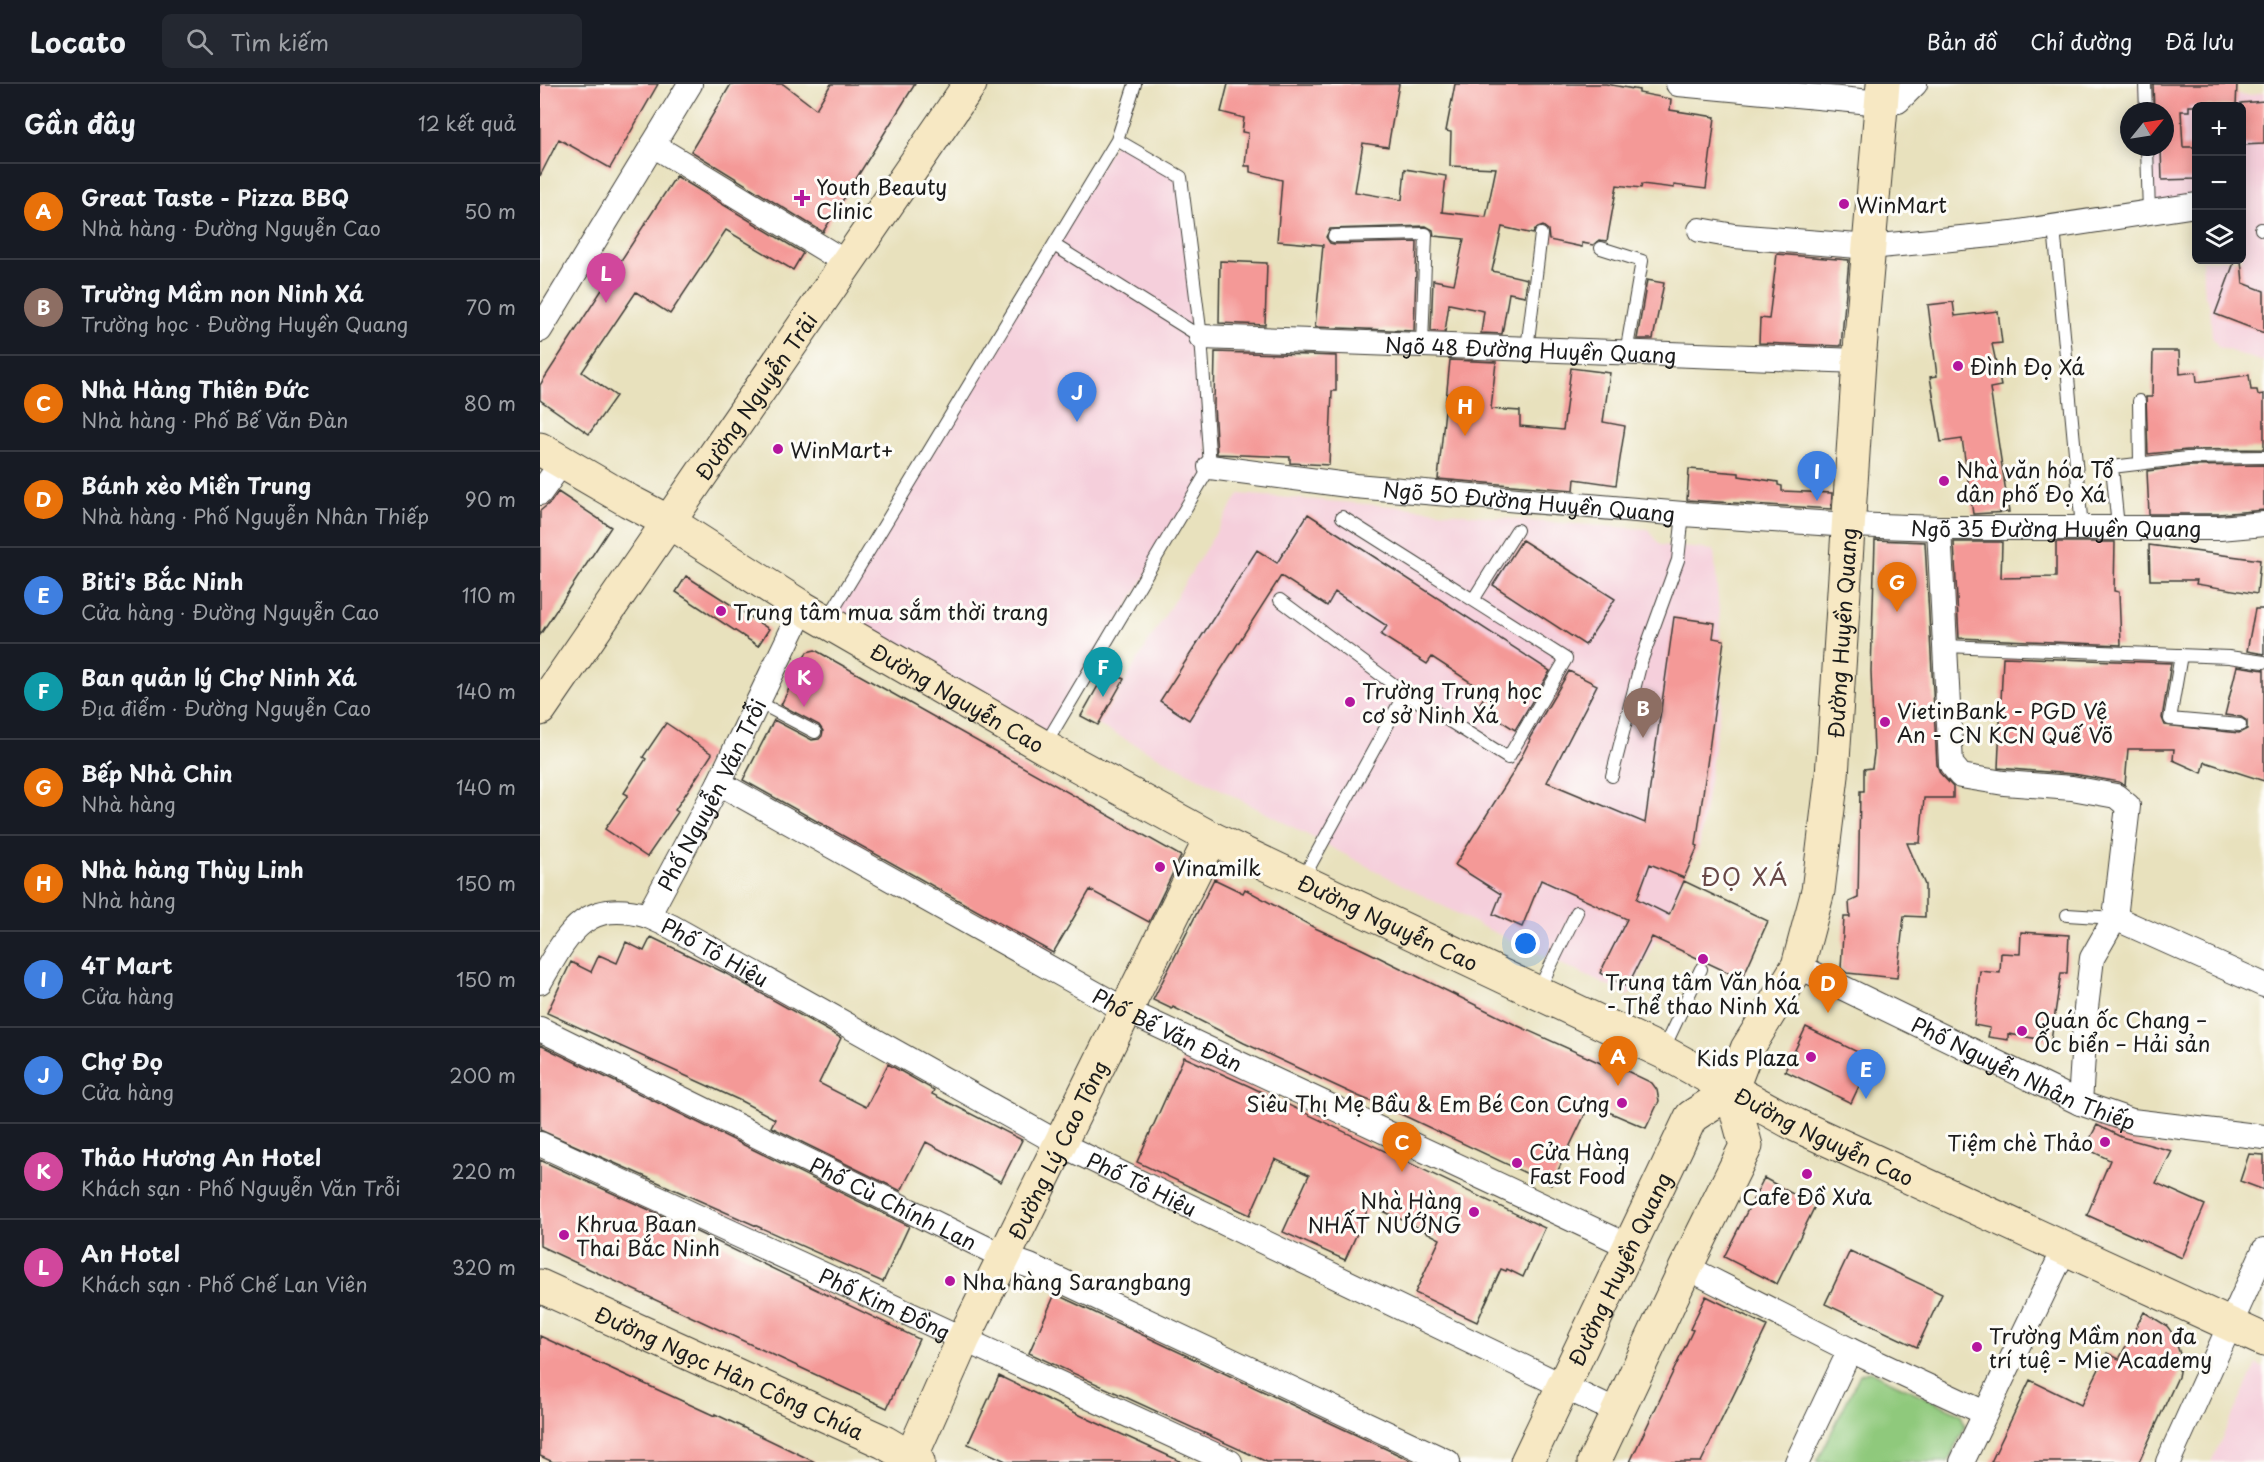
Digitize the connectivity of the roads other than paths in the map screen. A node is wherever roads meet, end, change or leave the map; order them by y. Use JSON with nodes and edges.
{"nodes":[{"id":1,"x":690,"y":84,"type":"edge"},
{"id":2,"x":970,"y":84,"type":"edge"},
{"id":3,"x":1136,"y":84,"type":"edge"},
{"id":4,"x":1678,"y":84,"type":"edge"},
{"id":5,"x":1915,"y":84,"type":"edge"},
{"id":6,"x":2145,"y":84,"type":"edge"},
{"id":7,"x":1882,"y":94,"type":"edge"},
{"id":8,"x":2146,"y":102,"type":"edge"},
{"id":9,"x":1117,"y":140,"type":"junction"},
{"id":10,"x":652,"y":145,"type":"junction"},
{"id":11,"x":2147,"y":156,"type":"edge"},
{"id":12,"x":2192,"y":206,"type":"edge"},
{"id":13,"x":2149,"y":213,"type":"junction"},
{"id":14,"x":2054,"y":227,"type":"junction"},
{"id":15,"x":1700,"y":230,"type":"dead end"},
{"id":16,"x":1541,"y":234,"type":"dead end"},
{"id":17,"x":1334,"y":236,"type":"dead end"},
{"id":18,"x":1054,"y":245,"type":"junction"},
{"id":19,"x":1870,"y":247,"type":"junction"},
{"id":20,"x":1601,"y":248,"type":"dead end"},
{"id":21,"x":847,"y":263,"type":"junction"},
{"id":22,"x":540,"y":330,"type":"edge"},
{"id":23,"x":1201,"y":337,"type":"junction"},
{"id":24,"x":1422,"y":345,"type":"junction"},
{"id":25,"x":1527,"y":349,"type":"junction"},
{"id":26,"x":1626,"y":353,"type":"junction"},
{"id":27,"x":1860,"y":362,"type":"junction"},
{"id":28,"x":2139,"y":401,"type":"dead end"},
{"id":29,"x":552,"y":455,"type":"edge"},
{"id":30,"x":2264,"y":457,"type":"edge"},
{"id":31,"x":2140,"y":464,"type":"junction"},
{"id":32,"x":1210,"y":467,"type":"junction"},
{"id":33,"x":540,"y":493,"type":"edge"},
{"id":34,"x":1683,"y":514,"type":"junction"},
{"id":35,"x":1342,"y":517,"type":"dead end"},
{"id":36,"x":669,"y":522,"type":"junction"},
{"id":37,"x":2264,"y":524,"type":"edge"},
{"id":38,"x":1849,"y":525,"type":"junction"},
{"id":39,"x":2118,"y":527,"type":"junction"},
{"id":40,"x":1939,"y":528,"type":"junction"},
{"id":41,"x":2082,"y":528,"type":"junction"},
{"id":42,"x":1517,"y":531,"type":"dead end"},
{"id":43,"x":1280,"y":600,"type":"dead end"},
{"id":44,"x":1473,"y":600,"type":"junction"},
{"id":45,"x":815,"y":615,"type":"junction"},
{"id":46,"x":1945,"y":646,"type":"junction"},
{"id":47,"x":2181,"y":655,"type":"junction"},
{"id":48,"x":2264,"y":662,"type":"edge"},
{"id":49,"x":1405,"y":693,"type":"junction"},
{"id":50,"x":758,"y":702,"type":"junction"},
{"id":51,"x":540,"y":709,"type":"edge"},
{"id":52,"x":2240,"y":725,"type":"dead end"},
{"id":53,"x":815,"y":732,"type":"dead end"},
{"id":54,"x":1044,"y":747,"type":"junction"},
{"id":55,"x":1612,"y":776,"type":"dead end"},
{"id":56,"x":719,"y":783,"type":"junction"},
{"id":57,"x":1211,"y":838,"type":"junction"},
{"id":58,"x":1302,"y":881,"type":"junction"},
{"id":59,"x":1577,"y":912,"type":"dead end"},
{"id":60,"x":2067,"y":915,"type":"dead end"},
{"id":61,"x":648,"y":916,"type":"junction"},
{"id":62,"x":2115,"y":918,"type":"junction"},
{"id":63,"x":1798,"y":966,"type":"junction"},
{"id":64,"x":1701,"y":969,"type":"dead end"},
{"id":65,"x":540,"y":982,"type":"edge"},
{"id":66,"x":2264,"y":985,"type":"edge"},
{"id":67,"x":1536,"y":993,"type":"junction"},
{"id":68,"x":1125,"y":1010,"type":"junction"},
{"id":69,"x":540,"y":1029,"type":"edge"},
{"id":70,"x":1663,"y":1052,"type":"junction"},
{"id":71,"x":1731,"y":1091,"type":"junction"},
{"id":72,"x":2080,"y":1102,"type":"junction"},
{"id":73,"x":2264,"y":1137,"type":"edge"},
{"id":74,"x":540,"y":1144,"type":"edge"},
{"id":75,"x":1060,"y":1144,"type":"junction"},
{"id":76,"x":1630,"y":1247,"type":"junction"},
{"id":77,"x":2065,"y":1248,"type":"junction"},
{"id":78,"x":2264,"y":1250,"type":"edge"},
{"id":79,"x":1004,"y":1257,"type":"junction"},
{"id":80,"x":1686,"y":1267,"type":"junction"},
{"id":81,"x":540,"y":1286,"type":"edge"},
{"id":82,"x":2230,"y":1325,"type":"junction"},
{"id":83,"x":963,"y":1340,"type":"junction"},
{"id":84,"x":2264,"y":1340,"type":"edge"},
{"id":85,"x":1850,"y":1350,"type":"junction"},
{"id":86,"x":1565,"y":1386,"type":"junction"},
{"id":87,"x":1617,"y":1413,"type":"junction"},
{"id":88,"x":1985,"y":1413,"type":"junction"},
{"id":89,"x":913,"y":1460,"type":"edge"},
{"id":90,"x":1230,"y":1462,"type":"edge"},
{"id":91,"x":1448,"y":1462,"type":"edge"},
{"id":92,"x":1527,"y":1462,"type":"edge"},
{"id":93,"x":1594,"y":1462,"type":"edge"},
{"id":94,"x":1797,"y":1462,"type":"edge"},
{"id":95,"x":1962,"y":1462,"type":"edge"},
{"id":96,"x":2168,"y":1462,"type":"edge"}],
"edges":[{"from":1,"to":10,"type":"street"},
{"from":2,"to":21,"type":"main road","name":"Đường Nguyễn Trãi"},
{"from":3,"to":9,"type":"lane"},
{"from":4,"to":7,"type":"street"},
{"from":5,"to":7,"type":"street"},
{"from":6,"to":8,"type":"lane"},
{"from":7,"to":19,"type":"main road","name":"Đường Huyền Quang"},
{"from":9,"to":18,"type":"lane"},
{"from":9,"to":23,"type":"lane"},
{"from":10,"to":21,"type":"street"},
{"from":10,"to":22,"type":"street"},
{"from":11,"to":13,"type":"lane"},
{"from":12,"to":13,"type":"street"},
{"from":13,"to":14,"type":"street"},
{"from":14,"to":19,"type":"street"},
{"from":14,"to":41,"type":"lane"},
{"from":15,"to":19,"type":"street"},
{"from":16,"to":25,"type":"lane"},
{"from":17,"to":24,"type":"lane"},
{"from":18,"to":23,"type":"lane"},
{"from":18,"to":45,"type":"lane"},
{"from":19,"to":27,"type":"main road","name":"Đường Huyền Quang"},
{"from":20,"to":26,"type":"lane"},
{"from":21,"to":36,"type":"main road","name":"Đường Nguyễn Trãi"},
{"from":23,"to":24,"type":"street","name":"Ngõ 48 Đường Huyền Quang"},
{"from":23,"to":32,"type":"lane"},
{"from":24,"to":25,"type":"street","name":"Ngõ 48 Đường Huyền Quang"},
{"from":25,"to":26,"type":"street","name":"Ngõ 48 Đường Huyền Quang"},
{"from":26,"to":27,"type":"street","name":"Ngõ 48 Đường Huyền Quang"},
{"from":27,"to":38,"type":"main road","name":"Đường Huyền Quang"},
{"from":28,"to":31,"type":"lane"},
{"from":29,"to":33,"type":"street"},
{"from":29,"to":36,"type":"main road","name":"Đường Nguyễn Cao"},
{"from":30,"to":31,"type":"lane"},
{"from":31,"to":39,"type":"lane"},
{"from":32,"to":34,"type":"street","name":"Ngõ 50 Đường Huyền Quang"},
{"from":32,"to":54,"type":"lane"},
{"from":34,"to":38,"type":"street","name":"Ngõ 50 Đường Huyền Quang"},
{"from":34,"to":55,"type":"lane"},
{"from":35,"to":44,"type":"lane"},
{"from":36,"to":45,"type":"main road","name":"Đường Nguyễn Cao"},
{"from":36,"to":51,"type":"main road","name":"Đường Nguyễn Trãi"},
{"from":37,"to":39,"type":"street","name":"Ngõ 35 Đường Huyền Quang"},
{"from":38,"to":40,"type":"street","name":"Ngõ 35 Đường Huyền Quang"},
{"from":38,"to":63,"type":"main road","name":"Đường Huyền Quang"},
{"from":39,"to":41,"type":"street","name":"Ngõ 35 Đường Huyền Quang"},
{"from":40,"to":41,"type":"street","name":"Ngõ 35 Đường Huyền Quang"},
{"from":40,"to":46,"type":"street"},
{"from":42,"to":44,"type":"lane"},
{"from":43,"to":49,"type":"lane"},
{"from":44,"to":49,"type":"lane"},
{"from":45,"to":50,"type":"street","name":"Phố Nguyễn Văn Trỗi"},
{"from":45,"to":54,"type":"main road","name":"Đường Nguyễn Cao"},
{"from":46,"to":47,"type":"lane"},
{"from":46,"to":62,"type":"street"},
{"from":47,"to":48,"type":"lane"},
{"from":47,"to":52,"type":"lane"},
{"from":49,"to":58,"type":"lane"},
{"from":50,"to":53,"type":"lane"},
{"from":50,"to":56,"type":"street","name":"Phố Nguyễn Văn Trỗi"},
{"from":54,"to":57,"type":"main road","name":"Đường Nguyễn Cao"},
{"from":56,"to":61,"type":"street","name":"Phố Nguyễn Văn Trỗi"},
{"from":56,"to":68,"type":"street","name":"Phố Bế Văn Đàn"},
{"from":57,"to":58,"type":"main road","name":"Đường Nguyễn Cao"},
{"from":57,"to":68,"type":"main road","name":"Đường Lý Cao Tông"},
{"from":58,"to":67,"type":"main road","name":"Đường Nguyễn Cao"},
{"from":59,"to":67,"type":"lane"},
{"from":60,"to":62,"type":"lane"},
{"from":61,"to":65,"type":"street","name":"Phố Nguyễn Văn Trỗi"},
{"from":61,"to":75,"type":"street","name":"Phố Tô Hiệu"},
{"from":62,"to":66,"type":"street"},
{"from":62,"to":72,"type":"street"},
{"from":63,"to":71,"type":"main road","name":"Đường Huyền Quang"},
{"from":63,"to":72,"type":"street","name":"Phố Nguyễn Nhân Thiếp"},
{"from":64,"to":70,"type":"lane"},
{"from":67,"to":70,"type":"main road","name":"Đường Nguyễn Cao"},
{"from":68,"to":75,"type":"main road","name":"Đường Lý Cao Tông"},
{"from":68,"to":76,"type":"street","name":"Phố Bế Văn Đàn"},
{"from":69,"to":79,"type":"street","name":"Phố Cù Chính Lan"},
{"from":70,"to":71,"type":"main road","name":"Đường Nguyễn Cao"},
{"from":71,"to":76,"type":"main road","name":"Đường Huyền Quang"},
{"from":71,"to":77,"type":"main road","name":"Đường Nguyễn Cao"},
{"from":71,"to":80,"type":"main road"},
{"from":72,"to":73,"type":"street","name":"Phố Nguyễn Nhân Thiếp"},
{"from":74,"to":83,"type":"street","name":"Phố Kim Đồng"},
{"from":75,"to":79,"type":"main road","name":"Đường Lý Cao Tông"},
{"from":75,"to":86,"type":"street","name":"Phố Tô Hiệu"},
{"from":76,"to":86,"type":"main road","name":"Đường Huyền Quang"},
{"from":77,"to":82,"type":"main road","name":"Đường Nguyễn Cao"},
{"from":77,"to":88,"type":"street"},
{"from":78,"to":82,"type":"street"},
{"from":79,"to":83,"type":"main road","name":"Đường Lý Cao Tông"},
{"from":79,"to":91,"type":"street","name":"Phố Cù Chính Lan"},
{"from":80,"to":85,"type":"street"},
{"from":80,"to":87,"type":"main road"},
{"from":81,"to":89,"type":"main road","name":"Đường Ngọc Hân Công Chúa"},
{"from":82,"to":84,"type":"main road","name":"Đường Nguyễn Cao"},
{"from":82,"to":96,"type":"street"},
{"from":83,"to":89,"type":"main road","name":"Đường Lý Cao Tông"},
{"from":83,"to":90,"type":"street","name":"Phố Kim Đồng"},
{"from":85,"to":88,"type":"street"},
{"from":85,"to":94,"type":"street"},
{"from":86,"to":87,"type":"street","name":"Phố Tô Hiệu"},
{"from":86,"to":92,"type":"main road","name":"Đường Huyền Quang"},
{"from":87,"to":93,"type":"main road"},
{"from":88,"to":95,"type":"street"}]}
